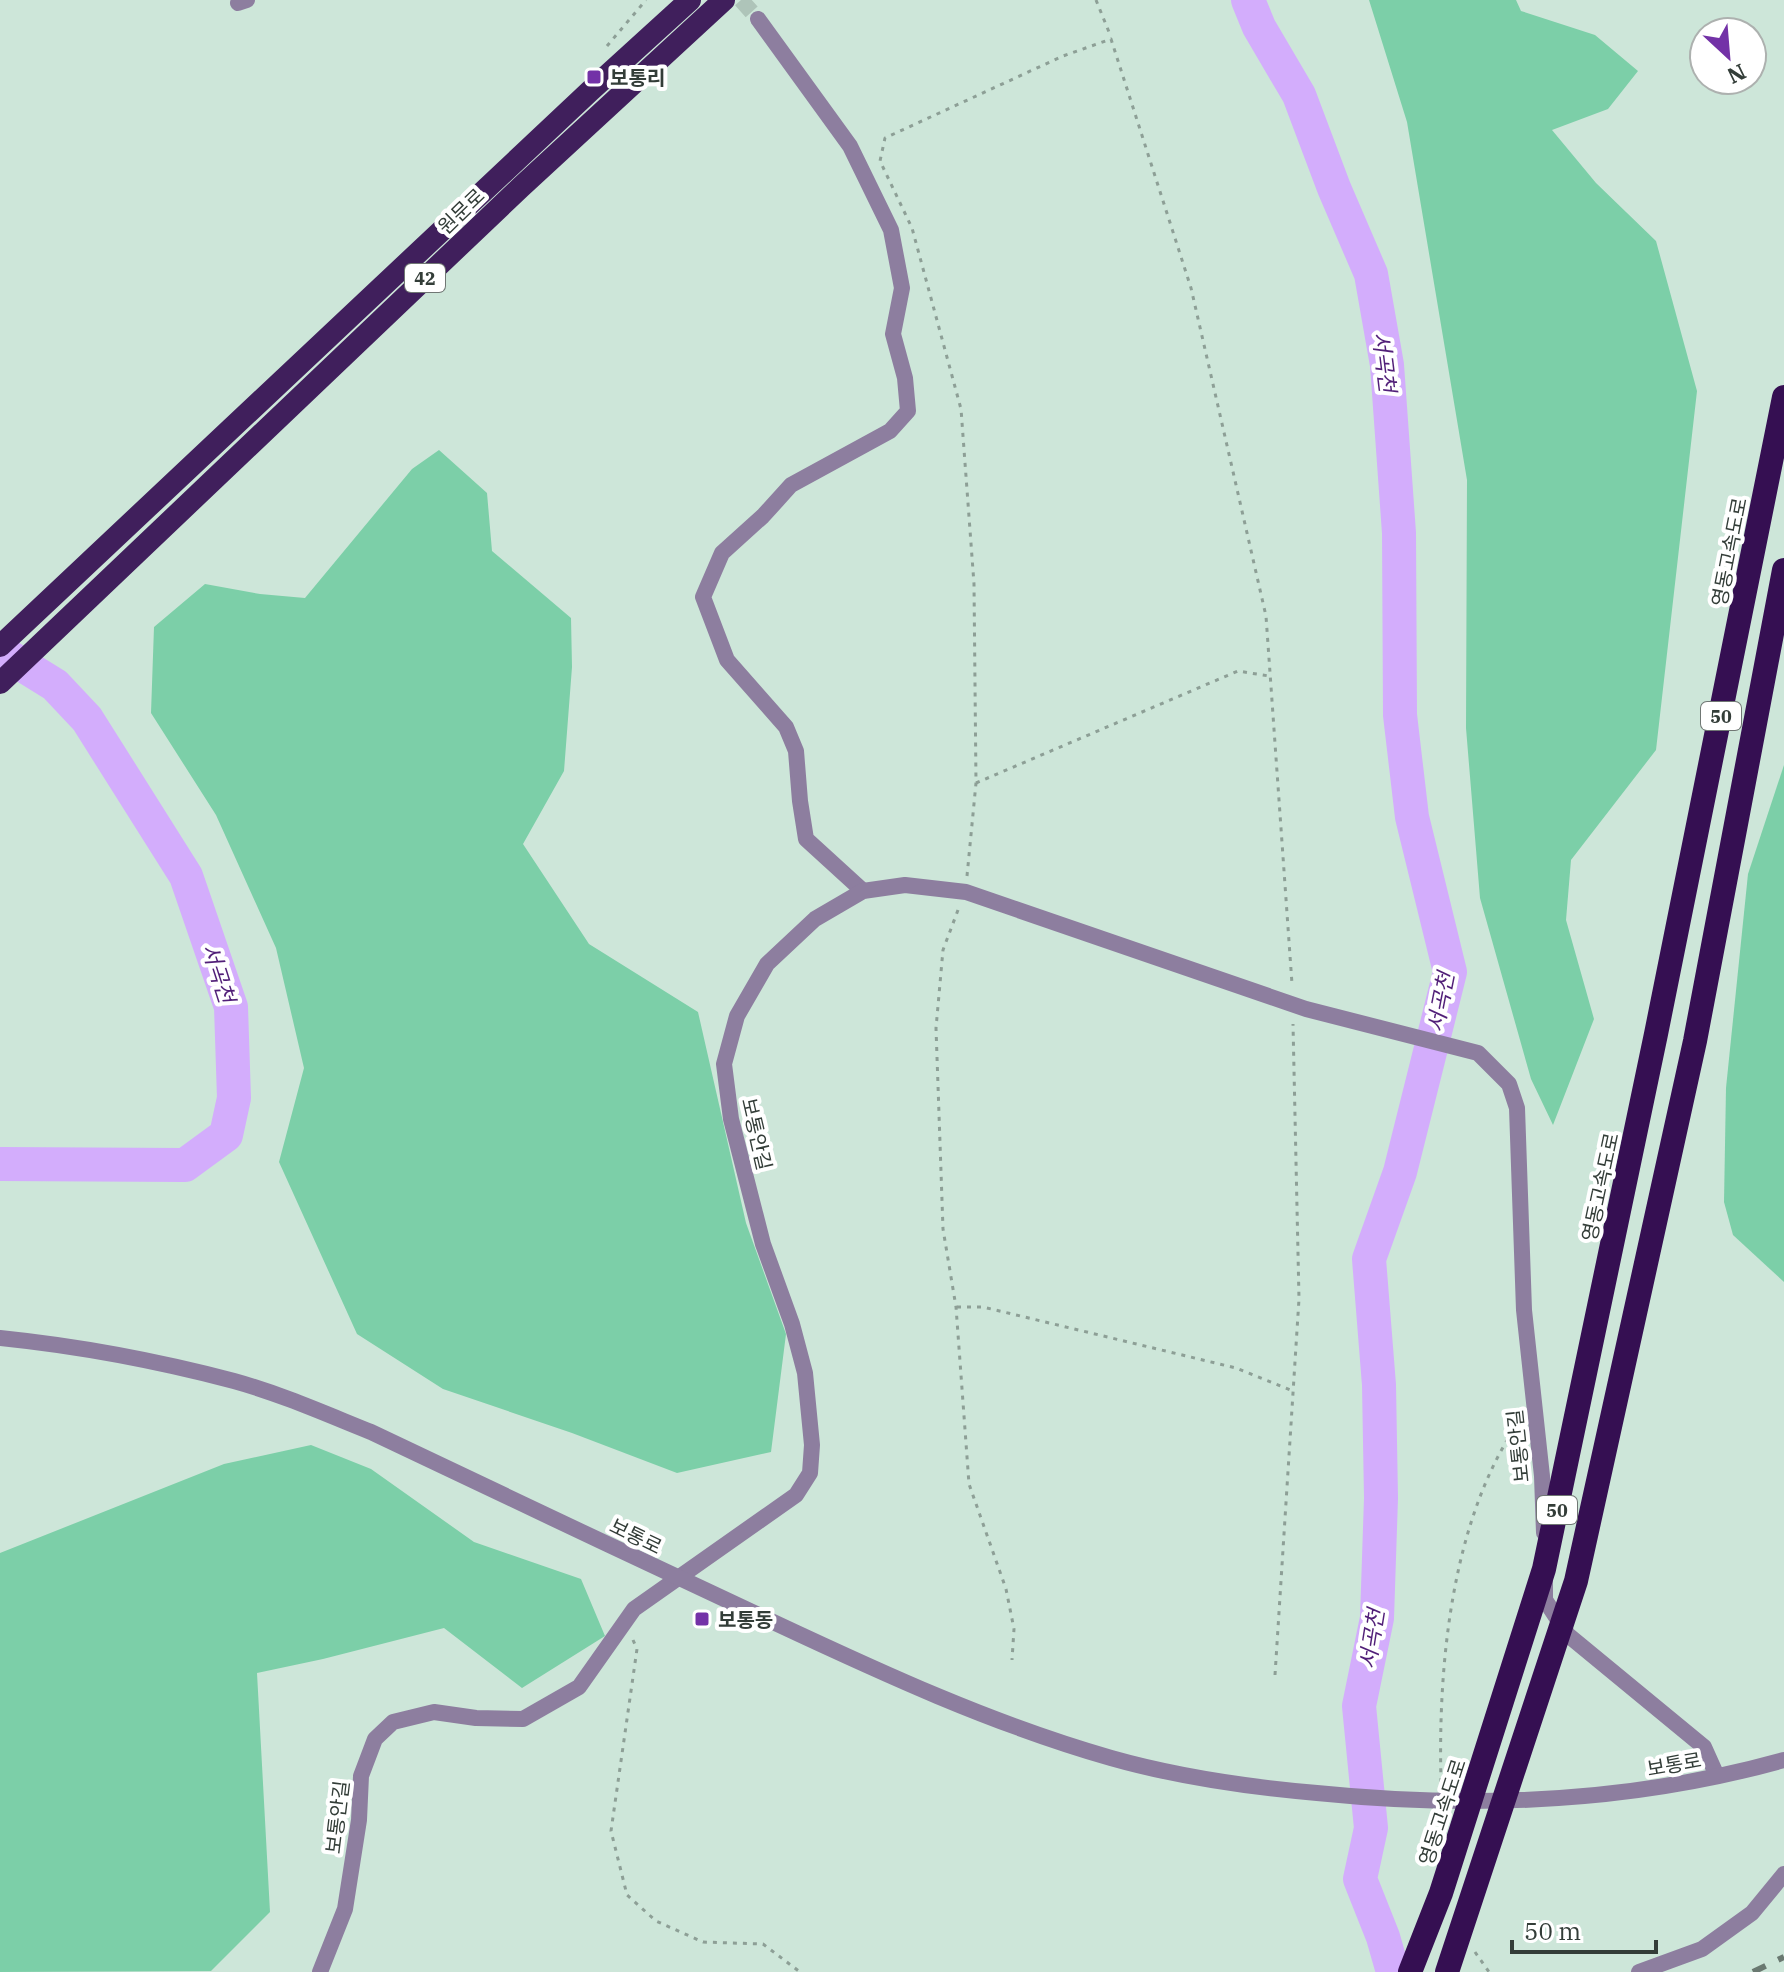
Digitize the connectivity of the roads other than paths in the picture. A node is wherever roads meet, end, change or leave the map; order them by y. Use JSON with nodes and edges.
{"nodes":[{"id":1,"x":690,"y":0,"type":"edge"},
{"id":2,"x":724,"y":0,"type":"edge"},
{"id":3,"x":758,"y":19,"type":"tunnel mouth"},
{"id":4,"x":1784,"y":397,"type":"edge"},
{"id":5,"x":1784,"y":570,"type":"edge"},
{"id":6,"x":0,"y":646,"type":"edge"},
{"id":7,"x":0,"y":683,"type":"edge"},
{"id":8,"x":863,"y":891,"type":"junction"},
{"id":9,"x":0,"y":1338,"type":"edge"},
{"id":10,"x":1784,"y":1760,"type":"edge"},
{"id":11,"x":1717,"y":1776,"type":"junction"},
{"id":12,"x":1784,"y":1874,"type":"edge"},
{"id":13,"x":320,"y":1972,"type":"edge"},
{"id":14,"x":1410,"y":1972,"type":"edge"},
{"id":15,"x":1447,"y":1972,"type":"edge"},
{"id":16,"x":1639,"y":1972,"type":"edge"}],
"edges":[{"from":1,"to":6,"type":"highway","name":"원문로","number":"42"},
{"from":2,"to":7,"type":"highway","name":"원문로","number":"42"},
{"from":3,"to":8,"type":"street"},
{"from":4,"to":14,"type":"highway","name":"영동고속도로","number":"50"},
{"from":5,"to":15,"type":"highway","number":"50"},
{"from":8,"to":11,"type":"street","name":"보통안길"},
{"from":8,"to":13,"type":"street","name":"보통안길"},
{"from":9,"to":11,"type":"street","name":"보통로"},
{"from":10,"to":11,"type":"street","name":"보통로"},
{"from":12,"to":16,"type":"street"}]}
